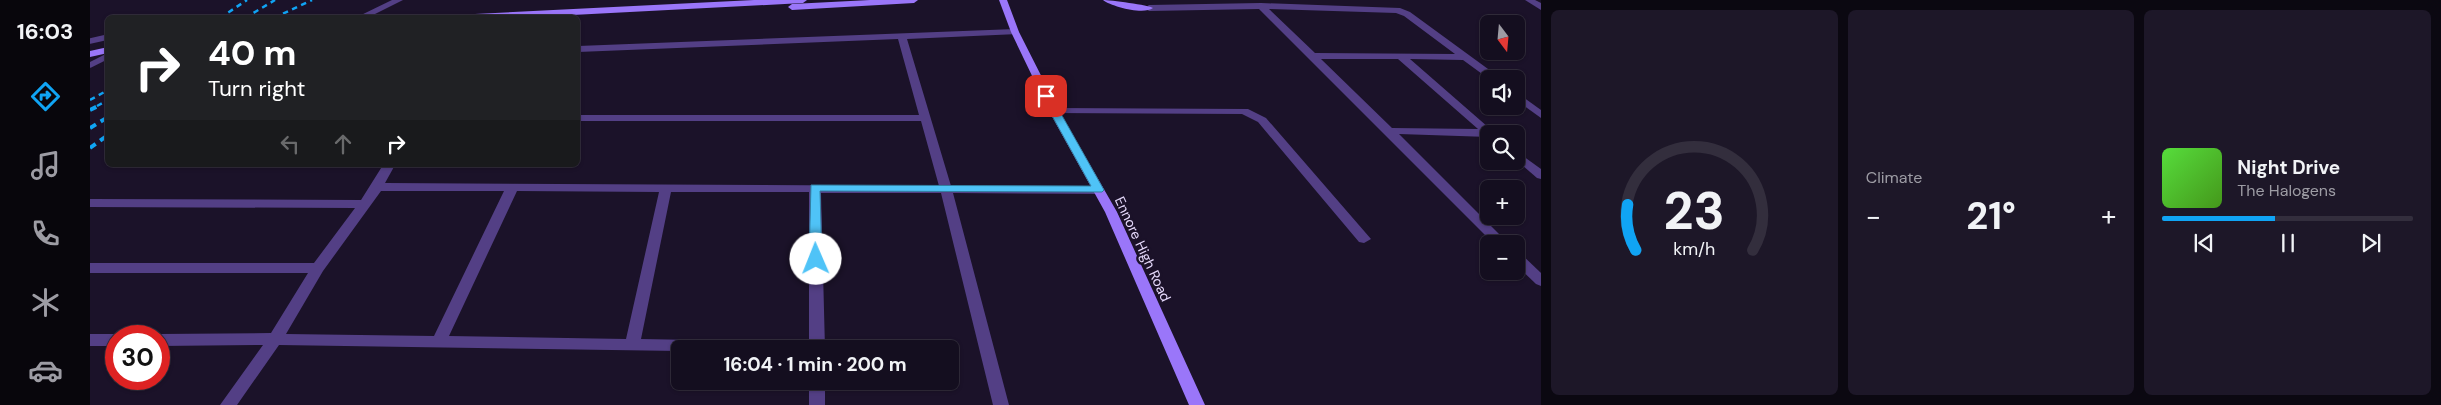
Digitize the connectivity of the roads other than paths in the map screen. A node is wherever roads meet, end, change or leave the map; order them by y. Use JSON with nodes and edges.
{"nodes":[{"id":1,"x":399,"y":0,"type":"edge"},
{"id":2,"x":803,"y":0,"type":"edge"},
{"id":3,"x":914,"y":0,"type":"edge"},
{"id":4,"x":1003,"y":0,"type":"edge"},
{"id":5,"x":1107,"y":0,"type":"edge"},
{"id":6,"x":1139,"y":0,"type":"edge"},
{"id":7,"x":1529,"y":0,"type":"edge"},
{"id":8,"x":1261,"y":6,"type":"junction"},
{"id":9,"x":1541,"y":7,"type":"edge"},
{"id":10,"x":1149,"y":8,"type":"junction"},
{"id":11,"x":367,"y":15,"type":"edge"},
{"id":12,"x":513,"y":15,"type":"edge"},
{"id":13,"x":580,"y":19,"type":"edge"},
{"id":14,"x":1015,"y":32,"type":"junction"},
{"id":15,"x":902,"y":36,"type":"junction"},
{"id":16,"x":105,"y":38,"type":"edge"},
{"id":17,"x":90,"y":41,"type":"edge"},
{"id":18,"x":105,"y":44,"type":"edge"},
{"id":19,"x":90,"y":47,"type":"edge"},
{"id":20,"x":580,"y":49,"type":"edge"},
{"id":21,"x":105,"y":51,"type":"edge"},
{"id":22,"x":90,"y":54,"type":"edge"},
{"id":23,"x":1313,"y":56,"type":"junction"},
{"id":24,"x":1400,"y":56,"type":"junction"},
{"id":25,"x":1466,"y":57,"type":"junction"},
{"id":26,"x":105,"y":58,"type":"edge"},
{"id":27,"x":90,"y":65,"type":"edge"},
{"id":28,"x":1483,"y":70,"type":"edge"},
{"id":29,"x":1525,"y":103,"type":"edge"},
{"id":30,"x":1054,"y":112,"type":"junction"},
{"id":31,"x":1541,"y":115,"type":"edge"},
{"id":32,"x":580,"y":118,"type":"edge"},
{"id":33,"x":926,"y":118,"type":"junction"},
{"id":34,"x":1481,"y":125,"type":"edge"},
{"id":35,"x":1389,"y":131,"type":"junction"},
{"id":36,"x":1480,"y":133,"type":"edge"},
{"id":37,"x":1525,"y":162,"type":"edge"},
{"id":38,"x":388,"y":167,"type":"edge"},
{"id":39,"x":1541,"y":175,"type":"edge"},
{"id":40,"x":513,"y":186,"type":"junction"},
{"id":41,"x":377,"y":187,"type":"junction"},
{"id":42,"x":666,"y":187,"type":"junction"},
{"id":43,"x":815,"y":188,"type":"junction"},
{"id":44,"x":946,"y":188,"type":"junction"},
{"id":45,"x":1098,"y":190,"type":"junction"},
{"id":46,"x":90,"y":203,"type":"edge"},
{"id":47,"x":366,"y":204,"type":"junction"},
{"id":48,"x":1493,"y":235,"type":"edge"},
{"id":49,"x":1364,"y":239,"type":"dead end"},
{"id":50,"x":1525,"y":266,"type":"edge"},
{"id":51,"x":90,"y":268,"type":"edge"},
{"id":52,"x":318,"y":268,"type":"junction"},
{"id":53,"x":1541,"y":281,"type":"edge"},
{"id":54,"x":275,"y":339,"type":"junction"},
{"id":55,"x":90,"y":340,"type":"edge"},
{"id":56,"x":105,"y":340,"type":"edge"},
{"id":57,"x":170,"y":340,"type":"edge"},
{"id":58,"x":817,"y":340,"type":"edge"},
{"id":59,"x":439,"y":342,"type":"junction"},
{"id":60,"x":632,"y":345,"type":"junction"},
{"id":61,"x":671,"y":346,"type":"edge"},
{"id":62,"x":817,"y":390,"type":"edge"},
{"id":63,"x":228,"y":405,"type":"edge"},
{"id":64,"x":817,"y":405,"type":"edge"},
{"id":65,"x":1001,"y":405,"type":"edge"},
{"id":66,"x":1197,"y":405,"type":"edge"}],
"edges":[{"from":1,"to":11,"type":"street"},
{"from":2,"to":12,"type":"main road"},
{"from":3,"to":13,"type":"main road"},
{"from":4,"to":14,"type":"main road","name":"Ennore High Road"},
{"from":5,"to":10,"type":"main road"},
{"from":6,"to":10,"type":"main road"},
{"from":7,"to":9,"type":"street"},
{"from":8,"to":10,"type":"street"},
{"from":8,"to":23,"type":"street"},
{"from":8,"to":25,"type":"street"},
{"from":14,"to":15,"type":"street"},
{"from":14,"to":30,"type":"main road","name":"Ennore High Road"},
{"from":15,"to":20,"type":"street"},
{"from":15,"to":33,"type":"street"},
{"from":16,"to":17,"type":"lane"},
{"from":18,"to":19,"type":"main road"},
{"from":21,"to":22,"type":"main road"},
{"from":23,"to":24,"type":"street"},
{"from":23,"to":35,"type":"street"},
{"from":24,"to":25,"type":"street"},
{"from":24,"to":34,"type":"street"},
{"from":25,"to":28,"type":"street"},
{"from":26,"to":27,"type":"lane"},
{"from":29,"to":31,"type":"street"},
{"from":30,"to":45,"type":"main road","name":"Ennore High Road"},
{"from":30,"to":49,"type":"street"},
{"from":32,"to":33,"type":"street"},
{"from":33,"to":44,"type":"street"},
{"from":35,"to":36,"type":"street"},
{"from":35,"to":48,"type":"street"},
{"from":37,"to":39,"type":"street"},
{"from":38,"to":41,"type":"street"},
{"from":40,"to":41,"type":"street"},
{"from":40,"to":42,"type":"street"},
{"from":40,"to":59,"type":"street"},
{"from":41,"to":47,"type":"street"},
{"from":42,"to":43,"type":"street"},
{"from":42,"to":60,"type":"street"},
{"from":43,"to":44,"type":"street"},
{"from":43,"to":58,"type":"street"},
{"from":44,"to":45,"type":"street"},
{"from":44,"to":65,"type":"street"},
{"from":45,"to":66,"type":"main road","name":"Ennore High Road"},
{"from":46,"to":47,"type":"street"},
{"from":47,"to":52,"type":"street"},
{"from":50,"to":53,"type":"street"},
{"from":51,"to":52,"type":"street"},
{"from":52,"to":54,"type":"street"},
{"from":54,"to":57,"type":"street"},
{"from":54,"to":59,"type":"street"},
{"from":54,"to":63,"type":"street"},
{"from":55,"to":56,"type":"street"},
{"from":59,"to":60,"type":"street"},
{"from":60,"to":61,"type":"street"},
{"from":62,"to":64,"type":"street"}]}
